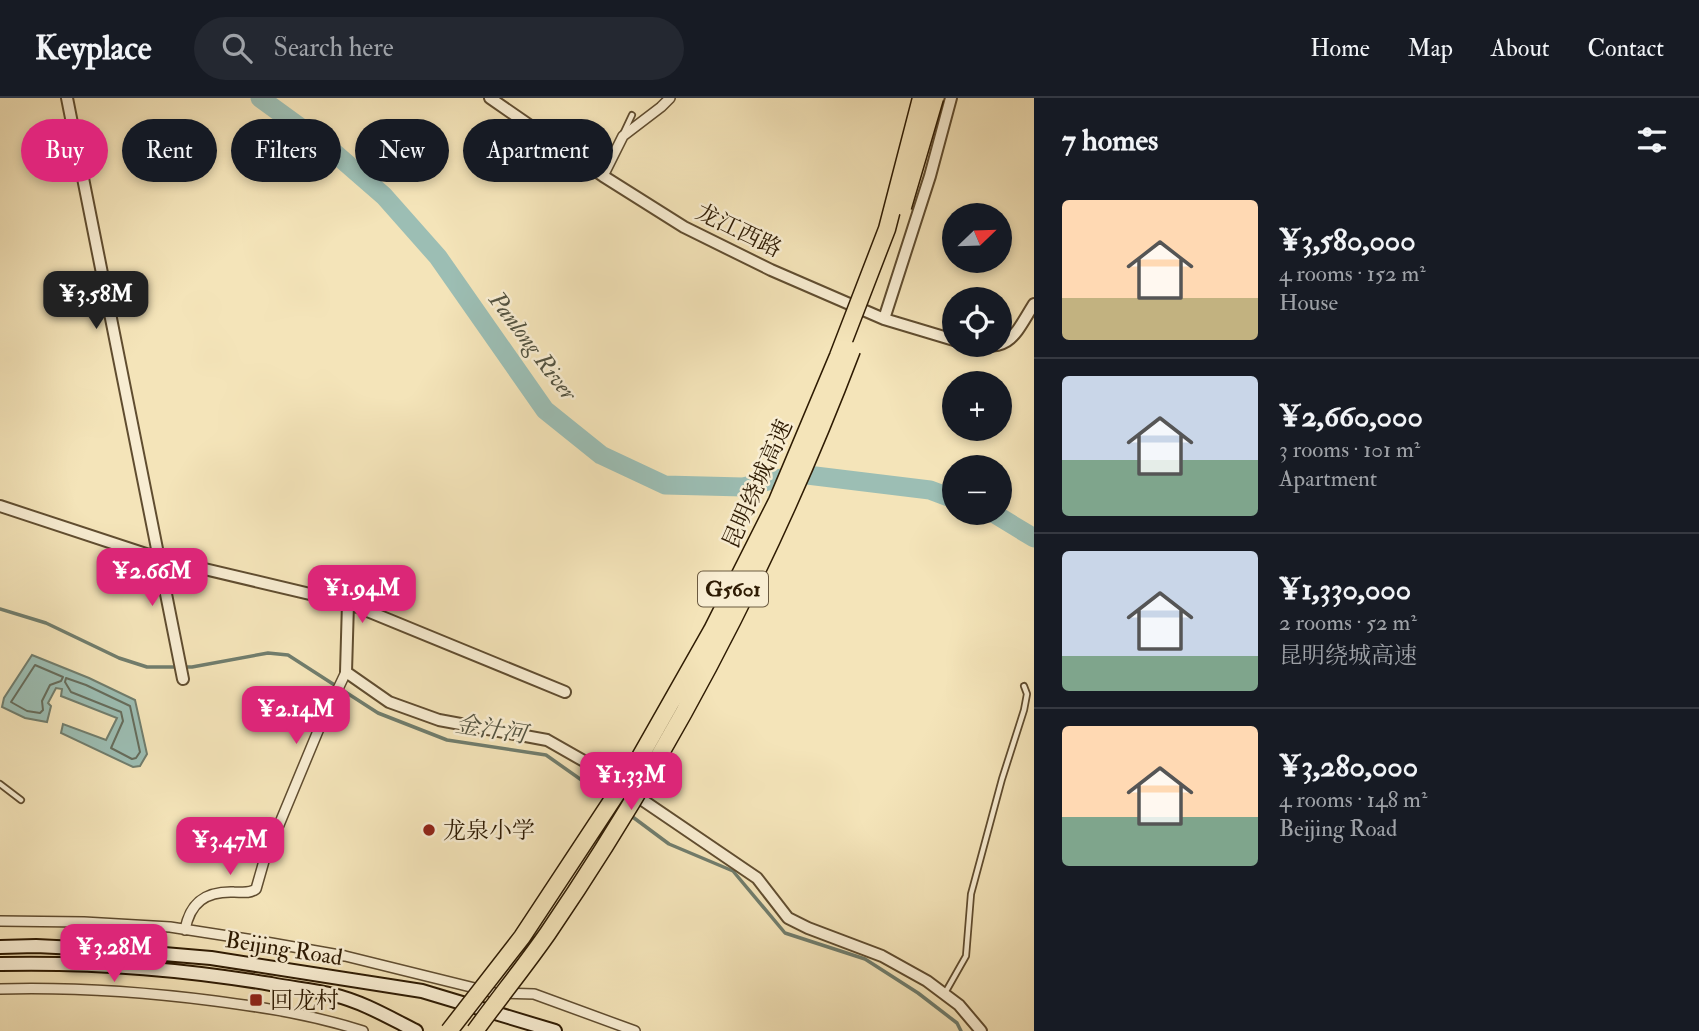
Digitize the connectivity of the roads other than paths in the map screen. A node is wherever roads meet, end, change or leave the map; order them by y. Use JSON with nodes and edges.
{"nodes":[{"id":1,"x":66,"y":98,"type":"edge"},
{"id":2,"x":490,"y":98,"type":"edge"},
{"id":3,"x":670,"y":98,"type":"edge"},
{"id":4,"x":921,"y":98,"type":"edge"},
{"id":5,"x":935,"y":98,"type":"edge"},
{"id":6,"x":951,"y":98,"type":"edge"},
{"id":7,"x":632,"y":115,"type":"dead end"},
{"id":8,"x":520,"y":119,"type":"edge"},
{"id":9,"x":623,"y":136,"type":"junction"},
{"id":10,"x":613,"y":156,"type":"edge"},
{"id":11,"x":613,"y":182,"type":"edge"},
{"id":12,"x":1034,"y":304,"type":"edge"},
{"id":13,"x":884,"y":319,"type":"junction"},
{"id":14,"x":942,"y":336,"type":"edge"},
{"id":15,"x":1012,"y":337,"type":"edge"},
{"id":16,"x":0,"y":506,"type":"edge"},
{"id":17,"x":159,"y":558,"type":"junction"},
{"id":18,"x":348,"y":603,"type":"junction"},
{"id":19,"x":345,"y":672,"type":"junction"},
{"id":20,"x":183,"y":679,"type":"dead end"},
{"id":21,"x":1024,"y":686,"type":"dead end"},
{"id":22,"x":565,"y":692,"type":"dead end"},
{"id":23,"x":0,"y":784,"type":"edge"},
{"id":24,"x":21,"y":800,"type":"dead end"},
{"id":25,"x":0,"y":920,"type":"edge"},
{"id":26,"x":185,"y":930,"type":"junction"},
{"id":27,"x":0,"y":947,"type":"edge"},
{"id":28,"x":0,"y":964,"type":"edge"},
{"id":29,"x":0,"y":989,"type":"edge"},
{"id":30,"x":944,"y":994,"type":"junction"},
{"id":31,"x":363,"y":1031,"type":"edge"},
{"id":32,"x":416,"y":1031,"type":"edge"},
{"id":33,"x":449,"y":1031,"type":"edge"},
{"id":34,"x":475,"y":1031,"type":"edge"},
{"id":35,"x":555,"y":1031,"type":"edge"},
{"id":36,"x":635,"y":1031,"type":"edge"},
{"id":37,"x":981,"y":1031,"type":"edge"}],
"edges":[{"from":1,"to":17,"type":"street"},
{"from":2,"to":8,"type":"street","name":"龙江西路"},
{"from":3,"to":9,"type":"street"},
{"from":4,"to":33,"type":"highway","name":"昆明绕城高速","number":"G5601","bridge":true},
{"from":5,"to":34,"type":"highway","name":"昆明绕城高速","number":"G5601","bridge":true},
{"from":6,"to":13,"type":"street"},
{"from":7,"to":9,"type":"lane"},
{"from":9,"to":10,"type":"street"},
{"from":11,"to":13,"type":"street","name":"龙江西路"},
{"from":12,"to":15,"type":"street"},
{"from":13,"to":14,"type":"street","name":"龙江西路"},
{"from":16,"to":17,"type":"street"},
{"from":17,"to":18,"type":"street"},
{"from":17,"to":20,"type":"street"},
{"from":18,"to":19,"type":"street"},
{"from":18,"to":22,"type":"street"},
{"from":19,"to":26,"type":"street"},
{"from":19,"to":30,"type":"street"},
{"from":21,"to":30,"type":"lane"},
{"from":23,"to":24,"type":"lane"},
{"from":25,"to":26,"type":"street"},
{"from":26,"to":36,"type":"street"},
{"from":27,"to":35,"type":"main road","name":"Beijing Road"},
{"from":28,"to":32,"type":"main road","name":"Beijing Road"},
{"from":29,"to":31,"type":"street"},
{"from":30,"to":37,"type":"street"}]}
